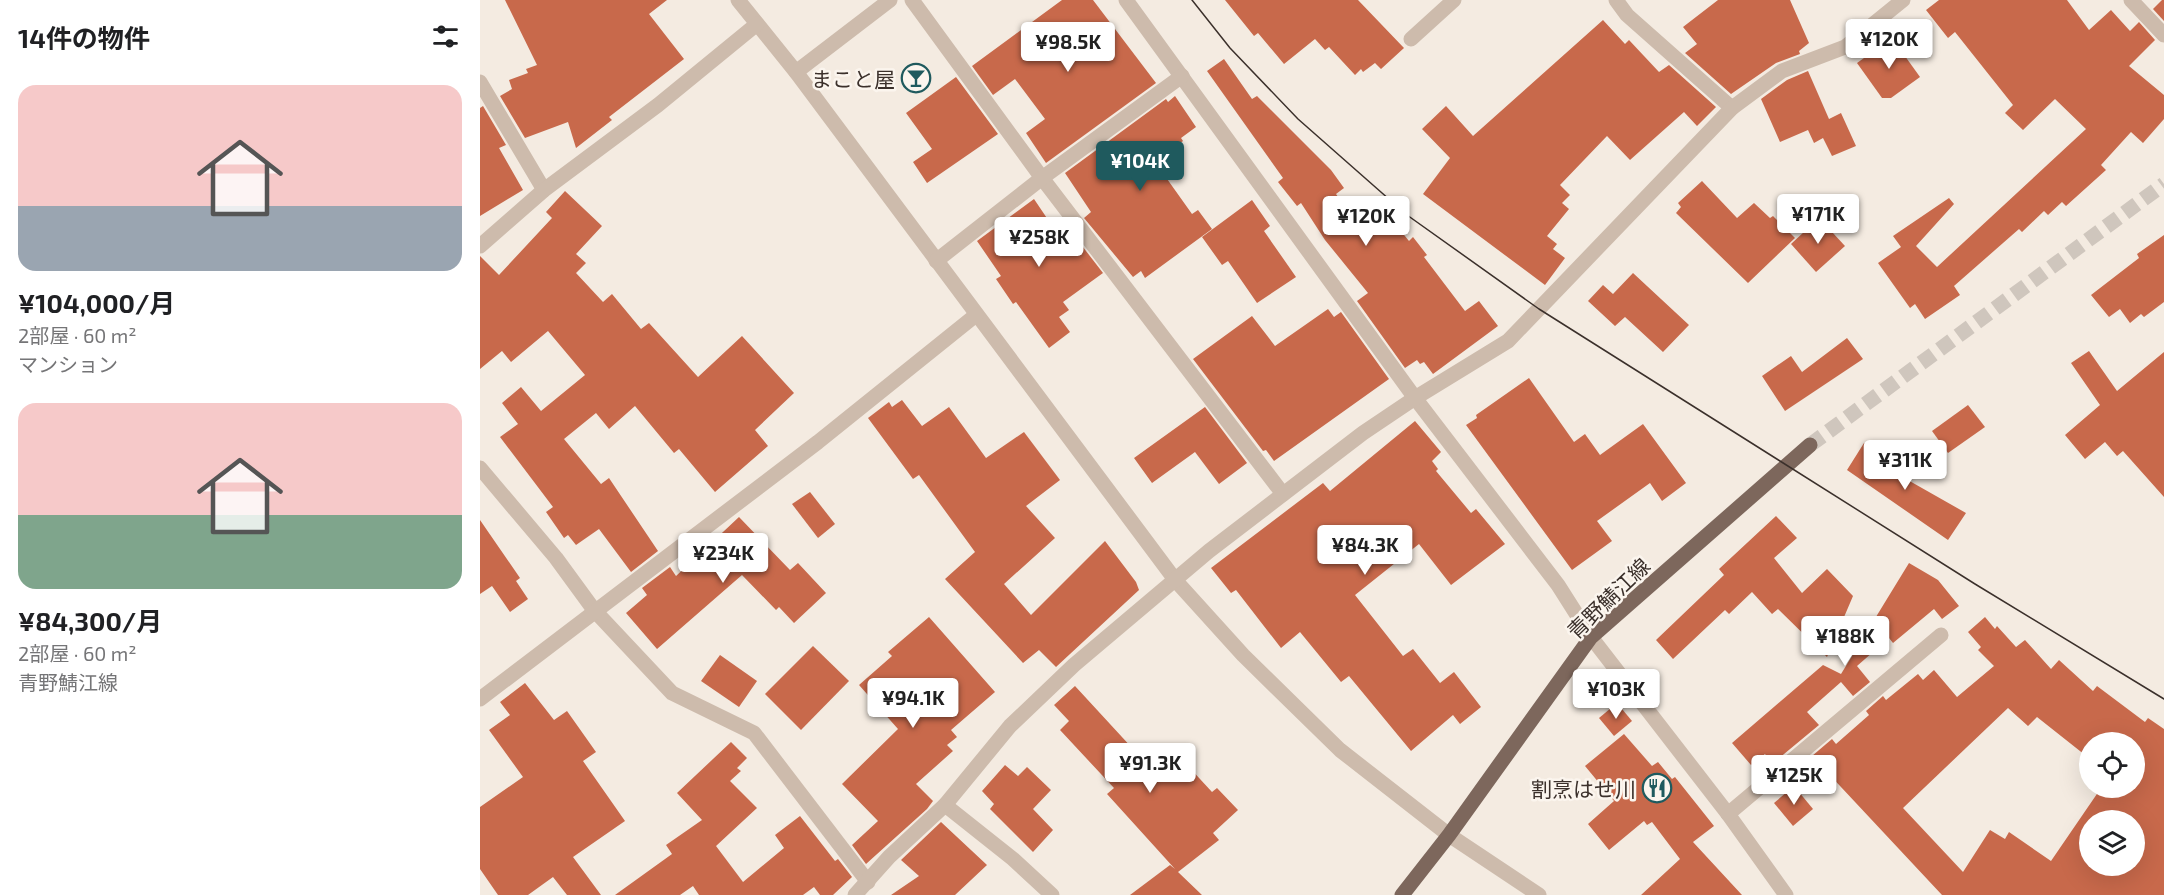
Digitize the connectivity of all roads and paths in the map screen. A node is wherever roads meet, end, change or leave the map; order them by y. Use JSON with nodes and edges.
{"nodes":[{"id":1,"x":738,"y":0,"type":"edge"},
{"id":2,"x":890,"y":0,"type":"edge"},
{"id":3,"x":912,"y":0,"type":"edge"},
{"id":4,"x":1126,"y":0,"type":"edge"},
{"id":5,"x":1454,"y":0,"type":"edge"},
{"id":6,"x":1616,"y":0,"type":"edge"},
{"id":7,"x":1903,"y":0,"type":"edge"},
{"id":8,"x":2132,"y":0,"type":"edge"},
{"id":9,"x":757,"y":24,"type":"junction"},
{"id":10,"x":2164,"y":35,"type":"edge"},
{"id":11,"x":1411,"y":39,"type":"dead end"},
{"id":12,"x":796,"y":72,"type":"junction"},
{"id":13,"x":1182,"y":76,"type":"junction"},
{"id":14,"x":480,"y":82,"type":"edge"},
{"id":15,"x":1732,"y":108,"type":"junction"},
{"id":16,"x":1042,"y":178,"type":"junction"},
{"id":17,"x":544,"y":190,"type":"junction"},
{"id":18,"x":480,"y":246,"type":"edge"},
{"id":19,"x":936,"y":261,"type":"junction"},
{"id":20,"x":976,"y":315,"type":"junction"},
{"id":21,"x":1415,"y":398,"type":"junction"},
{"id":22,"x":1810,"y":445,"type":"tunnel mouth"},
{"id":23,"x":480,"y":468,"type":"edge"},
{"id":24,"x":1284,"y":494,"type":"junction"},
{"id":25,"x":1176,"y":581,"type":"junction"},
{"id":26,"x":594,"y":610,"type":"junction"},
{"id":27,"x":1941,"y":635,"type":"dead end"},
{"id":28,"x":1591,"y":637,"type":"junction"},
{"id":29,"x":480,"y":699,"type":"edge"},
{"id":30,"x":945,"y":805,"type":"junction"},
{"id":31,"x":1728,"y":814,"type":"junction"},
{"id":32,"x":1449,"y":835,"type":"junction"},
{"id":33,"x":868,"y":882,"type":"junction"},
{"id":34,"x":855,"y":895,"type":"edge"},
{"id":35,"x":1052,"y":895,"type":"edge"},
{"id":36,"x":1402,"y":895,"type":"edge"},
{"id":37,"x":1539,"y":895,"type":"edge"},
{"id":38,"x":1786,"y":895,"type":"edge"}],
"edges":[{"from":1,"to":9,"type":"street"},
{"from":2,"to":12,"type":"street"},
{"from":3,"to":16,"type":"street"},
{"from":4,"to":13,"type":"street"},
{"from":5,"to":11,"type":"street"},
{"from":6,"to":15,"type":"street"},
{"from":7,"to":15,"type":"street"},
{"from":8,"to":10,"type":"street"},
{"from":9,"to":12,"type":"street"},
{"from":9,"to":17,"type":"street"},
{"from":12,"to":19,"type":"street"},
{"from":13,"to":16,"type":"street"},
{"from":13,"to":21,"type":"street"},
{"from":14,"to":17,"type":"street"},
{"from":15,"to":21,"type":"street"},
{"from":16,"to":19,"type":"street"},
{"from":16,"to":24,"type":"street"},
{"from":17,"to":18,"type":"street"},
{"from":19,"to":20,"type":"street"},
{"from":20,"to":25,"type":"street"},
{"from":20,"to":26,"type":"street"},
{"from":21,"to":24,"type":"street"},
{"from":21,"to":28,"type":"street"},
{"from":22,"to":28,"type":"main road","name":"青野鯖江線"},
{"from":23,"to":26,"type":"street"},
{"from":24,"to":25,"type":"street"},
{"from":25,"to":30,"type":"street"},
{"from":25,"to":32,"type":"street"},
{"from":26,"to":29,"type":"street"},
{"from":26,"to":33,"type":"street"},
{"from":27,"to":31,"type":"street"},
{"from":28,"to":31,"type":"street"},
{"from":28,"to":32,"type":"main road","name":"青野鯖江線"},
{"from":30,"to":33,"type":"street"},
{"from":30,"to":35,"type":"street"},
{"from":31,"to":38,"type":"street"},
{"from":32,"to":36,"type":"main road","name":"青野鯖江線"},
{"from":32,"to":37,"type":"street"},
{"from":33,"to":34,"type":"street"}]}
